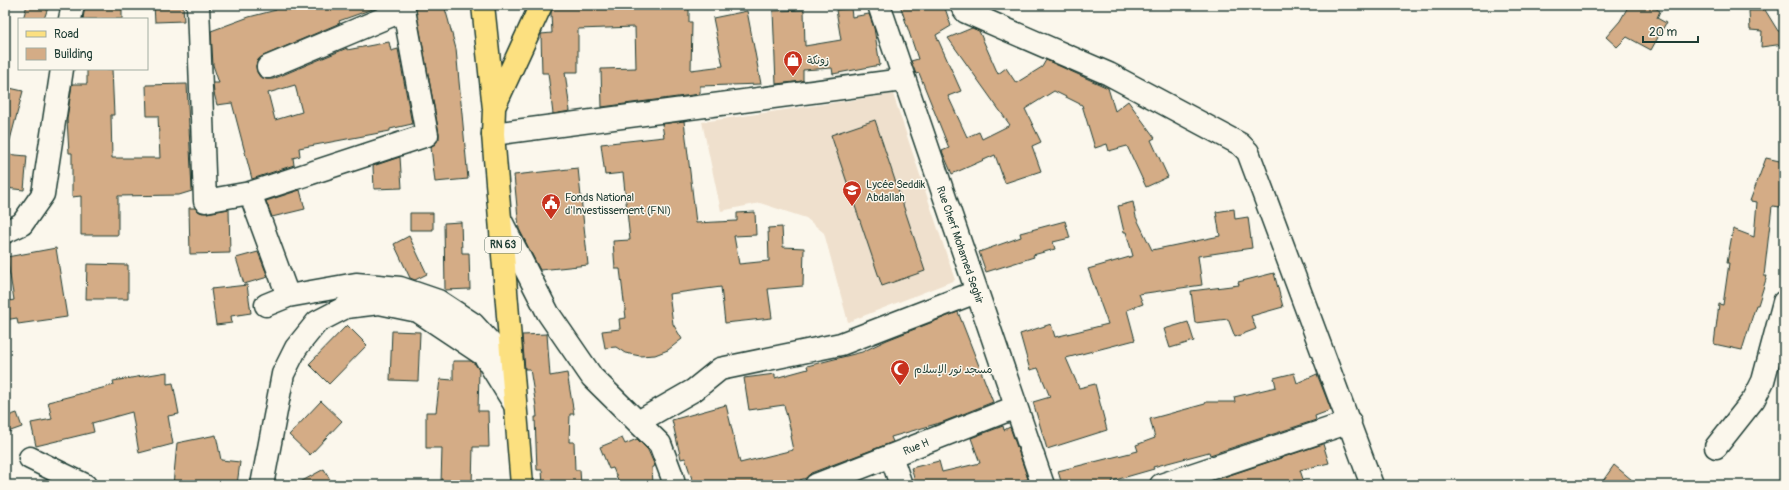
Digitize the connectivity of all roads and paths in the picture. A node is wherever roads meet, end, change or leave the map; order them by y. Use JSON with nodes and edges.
{"nodes":[{"id":1,"x":72,"y":5,"type":"edge"},
{"id":2,"x":198,"y":5,"type":"edge"},
{"id":3,"x":483,"y":5,"type":"edge"},
{"id":4,"x":542,"y":5,"type":"edge"},
{"id":5,"x":879,"y":5,"type":"edge"},
{"id":6,"x":961,"y":5,"type":"edge"},
{"id":7,"x":403,"y":8,"type":"edge"},
{"id":8,"x":70,"y":18,"type":"edge"},
{"id":9,"x":268,"y":67,"type":"dead end"},
{"id":10,"x":62,"y":70,"type":"edge"},
{"id":11,"x":903,"y":80,"type":"junction"},
{"id":12,"x":494,"y":108,"type":"junction"},
{"id":13,"x":493,"y":134,"type":"junction"},
{"id":14,"x":250,"y":193,"type":"junction"},
{"id":15,"x":501,"y":221,"type":"junction"},
{"id":16,"x":5,"y":232,"type":"edge"},
{"id":17,"x":976,"y":292,"type":"junction"},
{"id":18,"x":288,"y":296,"type":"junction"},
{"id":19,"x":1784,"y":302,"type":"edge"},
{"id":20,"x":266,"y":305,"type":"dead end"},
{"id":21,"x":512,"y":368,"type":"junction"},
{"id":22,"x":515,"y":405,"type":"junction"},
{"id":23,"x":1016,"y":407,"type":"junction"},
{"id":24,"x":638,"y":422,"type":"junction"},
{"id":25,"x":1350,"y":422,"type":"junction"},
{"id":26,"x":1716,"y":447,"type":"dead end"},
{"id":27,"x":891,"y":456,"type":"junction"},
{"id":28,"x":30,"y":458,"type":"dead end"},
{"id":29,"x":85,"y":485,"type":"edge"},
{"id":30,"x":262,"y":485,"type":"edge"},
{"id":31,"x":522,"y":485,"type":"edge"},
{"id":32,"x":674,"y":485,"type":"edge"},
{"id":33,"x":816,"y":485,"type":"edge"},
{"id":34,"x":901,"y":485,"type":"edge"},
{"id":35,"x":1043,"y":485,"type":"edge"},
{"id":36,"x":1161,"y":485,"type":"edge"},
{"id":37,"x":1372,"y":485,"type":"edge"}],
"edges":[{"from":1,"to":8,"type":"street"},
{"from":2,"to":14,"type":"street"},
{"from":3,"to":12,"type":"main road","number":"RN 63"},
{"from":4,"to":12,"type":"main road"},
{"from":5,"to":11,"type":"street","name":"Rue Cherf Mohamed Seghir"},
{"from":6,"to":25,"type":"street"},
{"from":7,"to":9,"type":"street"},
{"from":7,"to":14,"type":"street"},
{"from":10,"to":16,"type":"street"},
{"from":11,"to":13,"type":"street"},
{"from":11,"to":17,"type":"street","name":"Rue Cherf Mohamed Seghir"},
{"from":12,"to":13,"type":"main road","number":"RN 63"},
{"from":13,"to":15,"type":"main road","number":"RN 63"},
{"from":14,"to":18,"type":"street"},
{"from":15,"to":21,"type":"main road","number":"RN 63"},
{"from":15,"to":24,"type":"street"},
{"from":17,"to":23,"type":"street","name":"Rue Cherf Mohamed Seghir"},
{"from":17,"to":24,"type":"street"},
{"from":18,"to":20,"type":"street"},
{"from":18,"to":21,"type":"street"},
{"from":19,"to":26,"type":"street"},
{"from":21,"to":22,"type":"main road","number":"RN 63"},
{"from":22,"to":30,"type":"street"},
{"from":22,"to":31,"type":"main road","number":"RN 63"},
{"from":23,"to":27,"type":"street","name":"Rue H"},
{"from":23,"to":35,"type":"street","name":"Rue Cherf Mohamed Seghir"},
{"from":24,"to":32,"type":"street"},
{"from":25,"to":36,"type":"street"},
{"from":25,"to":37,"type":"street"},
{"from":27,"to":33,"type":"street","name":"Rue H"},
{"from":27,"to":34,"type":"street"},
{"from":28,"to":29,"type":"street"}]}
